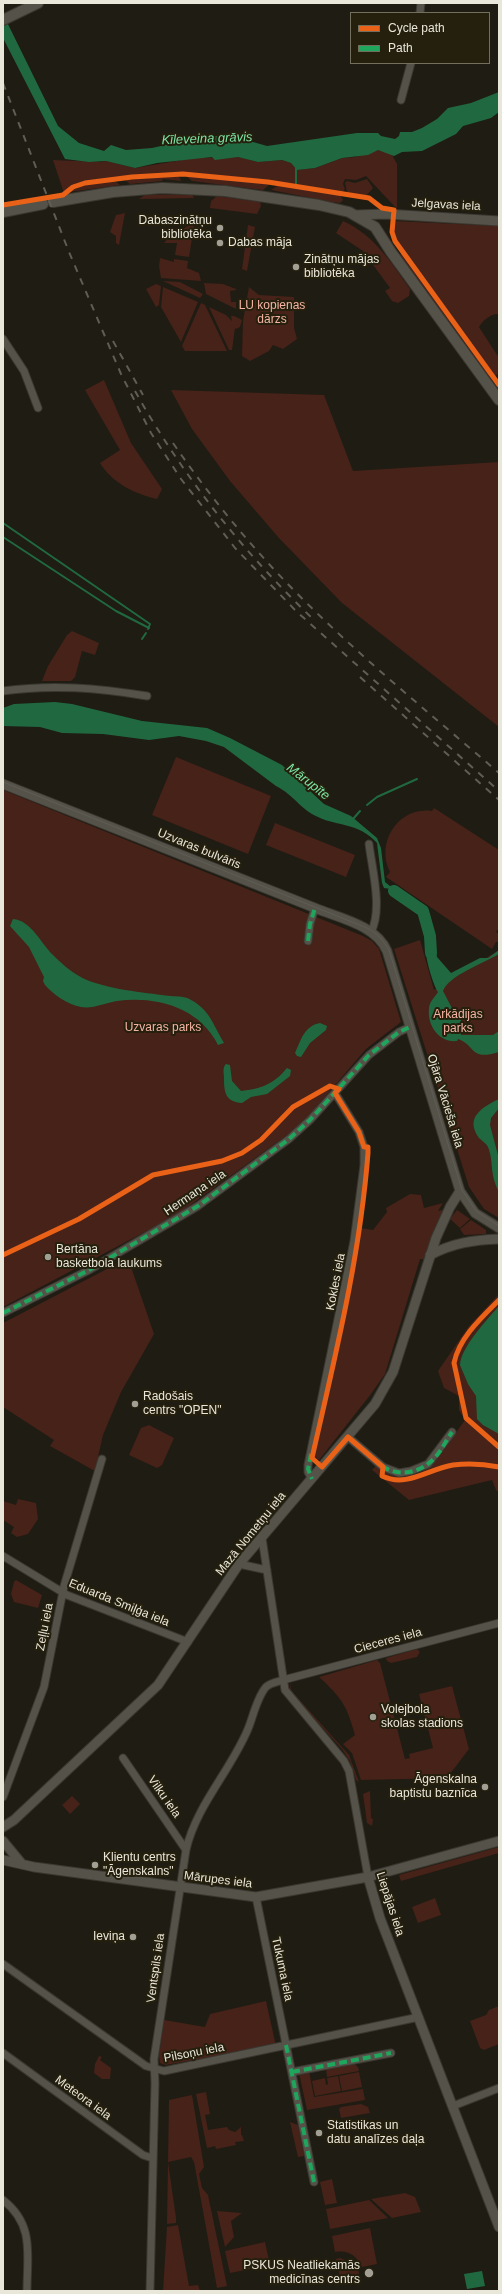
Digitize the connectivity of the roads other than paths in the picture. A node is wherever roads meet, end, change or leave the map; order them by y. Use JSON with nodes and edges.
{"nodes":[{"id":1,"x":38,"y":3,"type":"edge"},
{"id":2,"x":6,"y":19,"type":"edge"},
{"id":3,"x":411,"y":64,"type":"edge"},
{"id":4,"x":401,"y":100,"type":"dead end"},
{"id":5,"x":3,"y":212,"type":"edge"},
{"id":6,"x":392,"y":215,"type":"junction"},
{"id":7,"x":355,"y":218,"type":"junction"},
{"id":8,"x":499,"y":221,"type":"edge"},
{"id":9,"x":372,"y":225,"type":"junction"},
{"id":10,"x":3,"y":339,"type":"edge"},
{"id":11,"x":499,"y":400,"type":"edge"},
{"id":12,"x":38,"y":408,"type":"dead end"},
{"id":13,"x":3,"y":691,"type":"edge"},
{"id":14,"x":147,"y":696,"type":"dead end"},
{"id":15,"x":3,"y":784,"type":"edge"},
{"id":16,"x":368,"y":844,"type":"dead end"},
{"id":17,"x":315,"y":908,"type":"junction"},
{"id":18,"x":371,"y":932,"type":"junction"},
{"id":19,"x":308,"y":941,"type":"dead end"},
{"id":20,"x":382,"y":942,"type":"joint"},
{"id":21,"x":410,"y":1027,"type":"junction"},
{"id":22,"x":335,"y":1093,"type":"junction"},
{"id":23,"x":460,"y":1191,"type":"junction"},
{"id":24,"x":499,"y":1228,"type":"edge"},
{"id":25,"x":499,"y":1239,"type":"edge"},
{"id":26,"x":430,"y":1255,"type":"junction"},
{"id":27,"x":3,"y":1313,"type":"edge"},
{"id":28,"x":452,"y":1432,"type":"dead end"},
{"id":29,"x":348,"y":1437,"type":"junction"},
{"id":30,"x":102,"y":1459,"type":"dead end"},
{"id":31,"x":312,"y":1479,"type":"junction"},
{"id":32,"x":262,"y":1538,"type":"junction"},
{"id":33,"x":3,"y":1556,"type":"edge"},
{"id":34,"x":240,"y":1564,"type":"junction"},
{"id":35,"x":267,"y":1570,"type":"junction"},
{"id":36,"x":63,"y":1593,"type":"junction"},
{"id":37,"x":499,"y":1623,"type":"edge"},
{"id":38,"x":188,"y":1642,"type":"junction"},
{"id":39,"x":283,"y":1680,"type":"junction"},
{"id":40,"x":123,"y":1758,"type":"dead end"},
{"id":41,"x":3,"y":1797,"type":"edge"},
{"id":42,"x":3,"y":1827,"type":"edge"},
{"id":43,"x":3,"y":1841,"type":"edge"},
{"id":44,"x":499,"y":1841,"type":"edge"},
{"id":45,"x":186,"y":1850,"type":"junction"},
{"id":46,"x":3,"y":1860,"type":"edge"},
{"id":47,"x":22,"y":1864,"type":"junction"},
{"id":48,"x":368,"y":1877,"type":"junction"},
{"id":49,"x":180,"y":1887,"type":"junction"},
{"id":50,"x":256,"y":1897,"type":"junction"},
{"id":51,"x":3,"y":1964,"type":"edge"},
{"id":52,"x":419,"y":2017,"type":"junction"},
{"id":53,"x":286,"y":2045,"type":"junction"},
{"id":54,"x":3,"y":2053,"type":"edge"},
{"id":55,"x":391,"y":2054,"type":"dead end"},
{"id":56,"x":155,"y":2070,"type":"junction"},
{"id":57,"x":292,"y":2072,"type":"junction"},
{"id":58,"x":499,"y":2088,"type":"edge"},
{"id":59,"x":452,"y":2106,"type":"junction"},
{"id":60,"x":152,"y":2158,"type":"junction"},
{"id":61,"x":314,"y":2182,"type":"dead end"},
{"id":62,"x":3,"y":2200,"type":"edge"},
{"id":63,"x":499,"y":2227,"type":"edge"},
{"id":64,"x":27,"y":2291,"type":"edge"},
{"id":65,"x":150,"y":2291,"type":"edge"}],
"edges":[{"from":1,"to":2,"type":"main road"},
{"from":3,"to":4,"type":"street"},
{"from":5,"to":7,"type":"main road","name":"Jelgavas iela"},
{"from":6,"to":8,"type":"street","name":"Jelgavas iela"},
{"from":6,"to":9,"type":"street","name":"Jelgavas iela"},
{"from":6,"to":9,"type":"street","name":"Jelgavas iela"},
{"from":7,"to":9,"type":"main road","name":"Jelgavas iela"},
{"from":7,"to":9,"type":"street","name":"Jelgavas iela"},
{"from":9,"to":11,"type":"main road"},
{"from":10,"to":12,"type":"street"},
{"from":13,"to":14,"type":"street"},
{"from":15,"to":17,"type":"street","name":"Uzvaras bulvāris"},
{"from":16,"to":18,"type":"street"},
{"from":17,"to":18,"type":"street","name":"Uzvaras bulvāris"},
{"from":17,"to":19,"type":"street"},
{"from":18,"to":20,"type":"street","name":"Uzvaras bulvāris"},
{"from":20,"to":21,"type":"street","name":"Ojāra Vācieša iela"},
{"from":21,"to":22,"type":"street","name":"Hermaņa iela"},
{"from":21,"to":23,"type":"street","name":"Ojāra Vācieša iela"},
{"from":22,"to":27,"type":"street","name":"Hermaņa iela"},
{"from":22,"to":31,"type":"street","name":"Kokles iela"},
{"from":23,"to":24,"type":"street","name":"Ojāra Vācieša iela"},
{"from":23,"to":26,"type":"street","name":"Mazā Nometņu iela"},
{"from":25,"to":26,"type":"street"},
{"from":26,"to":29,"type":"street","name":"Mazā Nometņu iela"},
{"from":28,"to":29,"type":"street"},
{"from":29,"to":31,"type":"street","name":"Mazā Nometņu iela"},
{"from":30,"to":36,"type":"street","name":"Zeļļu iela"},
{"from":31,"to":32,"type":"street","name":"Mazā Nometņu iela"},
{"from":32,"to":34,"type":"street","name":"Mazā Nometņu iela"},
{"from":32,"to":35,"type":"street","name":"Liepājas iela"},
{"from":33,"to":36,"type":"street","name":"Eduarda Smiļģa iela"},
{"from":34,"to":35,"type":"street"},
{"from":34,"to":38,"type":"street","name":"Mazā Nometņu iela"},
{"from":35,"to":39,"type":"street","name":"Liepājas iela"},
{"from":36,"to":38,"type":"street","name":"Eduarda Smiļģa iela"},
{"from":36,"to":41,"type":"street","name":"Zeļļu iela"},
{"from":37,"to":39,"type":"street","name":"Cieceres iela"},
{"from":38,"to":42,"type":"street","name":"Mazā Nometņu iela"},
{"from":39,"to":45,"type":"street","name":"Ventspils iela"},
{"from":39,"to":48,"type":"street","name":"Liepājas iela"},
{"from":40,"to":45,"type":"street","name":"Vilku iela"},
{"from":43,"to":47,"type":"street"},
{"from":44,"to":48,"type":"street","name":"Mārupes iela"},
{"from":45,"to":49,"type":"street","name":"Ventspils iela"},
{"from":46,"to":47,"type":"street","name":"Mārupes iela"},
{"from":47,"to":49,"type":"street","name":"Mārupes iela"},
{"from":48,"to":50,"type":"street","name":"Mārupes iela"},
{"from":48,"to":52,"type":"street","name":"Liepājas iela"},
{"from":49,"to":50,"type":"street","name":"Mārupes iela"},
{"from":49,"to":56,"type":"street","name":"Ventspils iela"},
{"from":50,"to":53,"type":"street","name":"Tukuma iela"},
{"from":51,"to":56,"type":"street","name":"Pilsoņu iela"},
{"from":52,"to":53,"type":"street","name":"Pilsoņu iela"},
{"from":52,"to":59,"type":"street","name":"Liepājas iela"},
{"from":53,"to":56,"type":"street","name":"Pilsoņu iela"},
{"from":53,"to":57,"type":"street","name":"Tukuma iela"},
{"from":54,"to":60,"type":"street","name":"Meteora iela"},
{"from":55,"to":57,"type":"street"},
{"from":56,"to":60,"type":"street","name":"Ventspils iela"},
{"from":57,"to":61,"type":"street","name":"Tukuma iela"},
{"from":58,"to":59,"type":"street"},
{"from":59,"to":63,"type":"street","name":"Liepājas iela"},
{"from":60,"to":65,"type":"street","name":"Ventspils iela"},
{"from":62,"to":64,"type":"street"}]}
